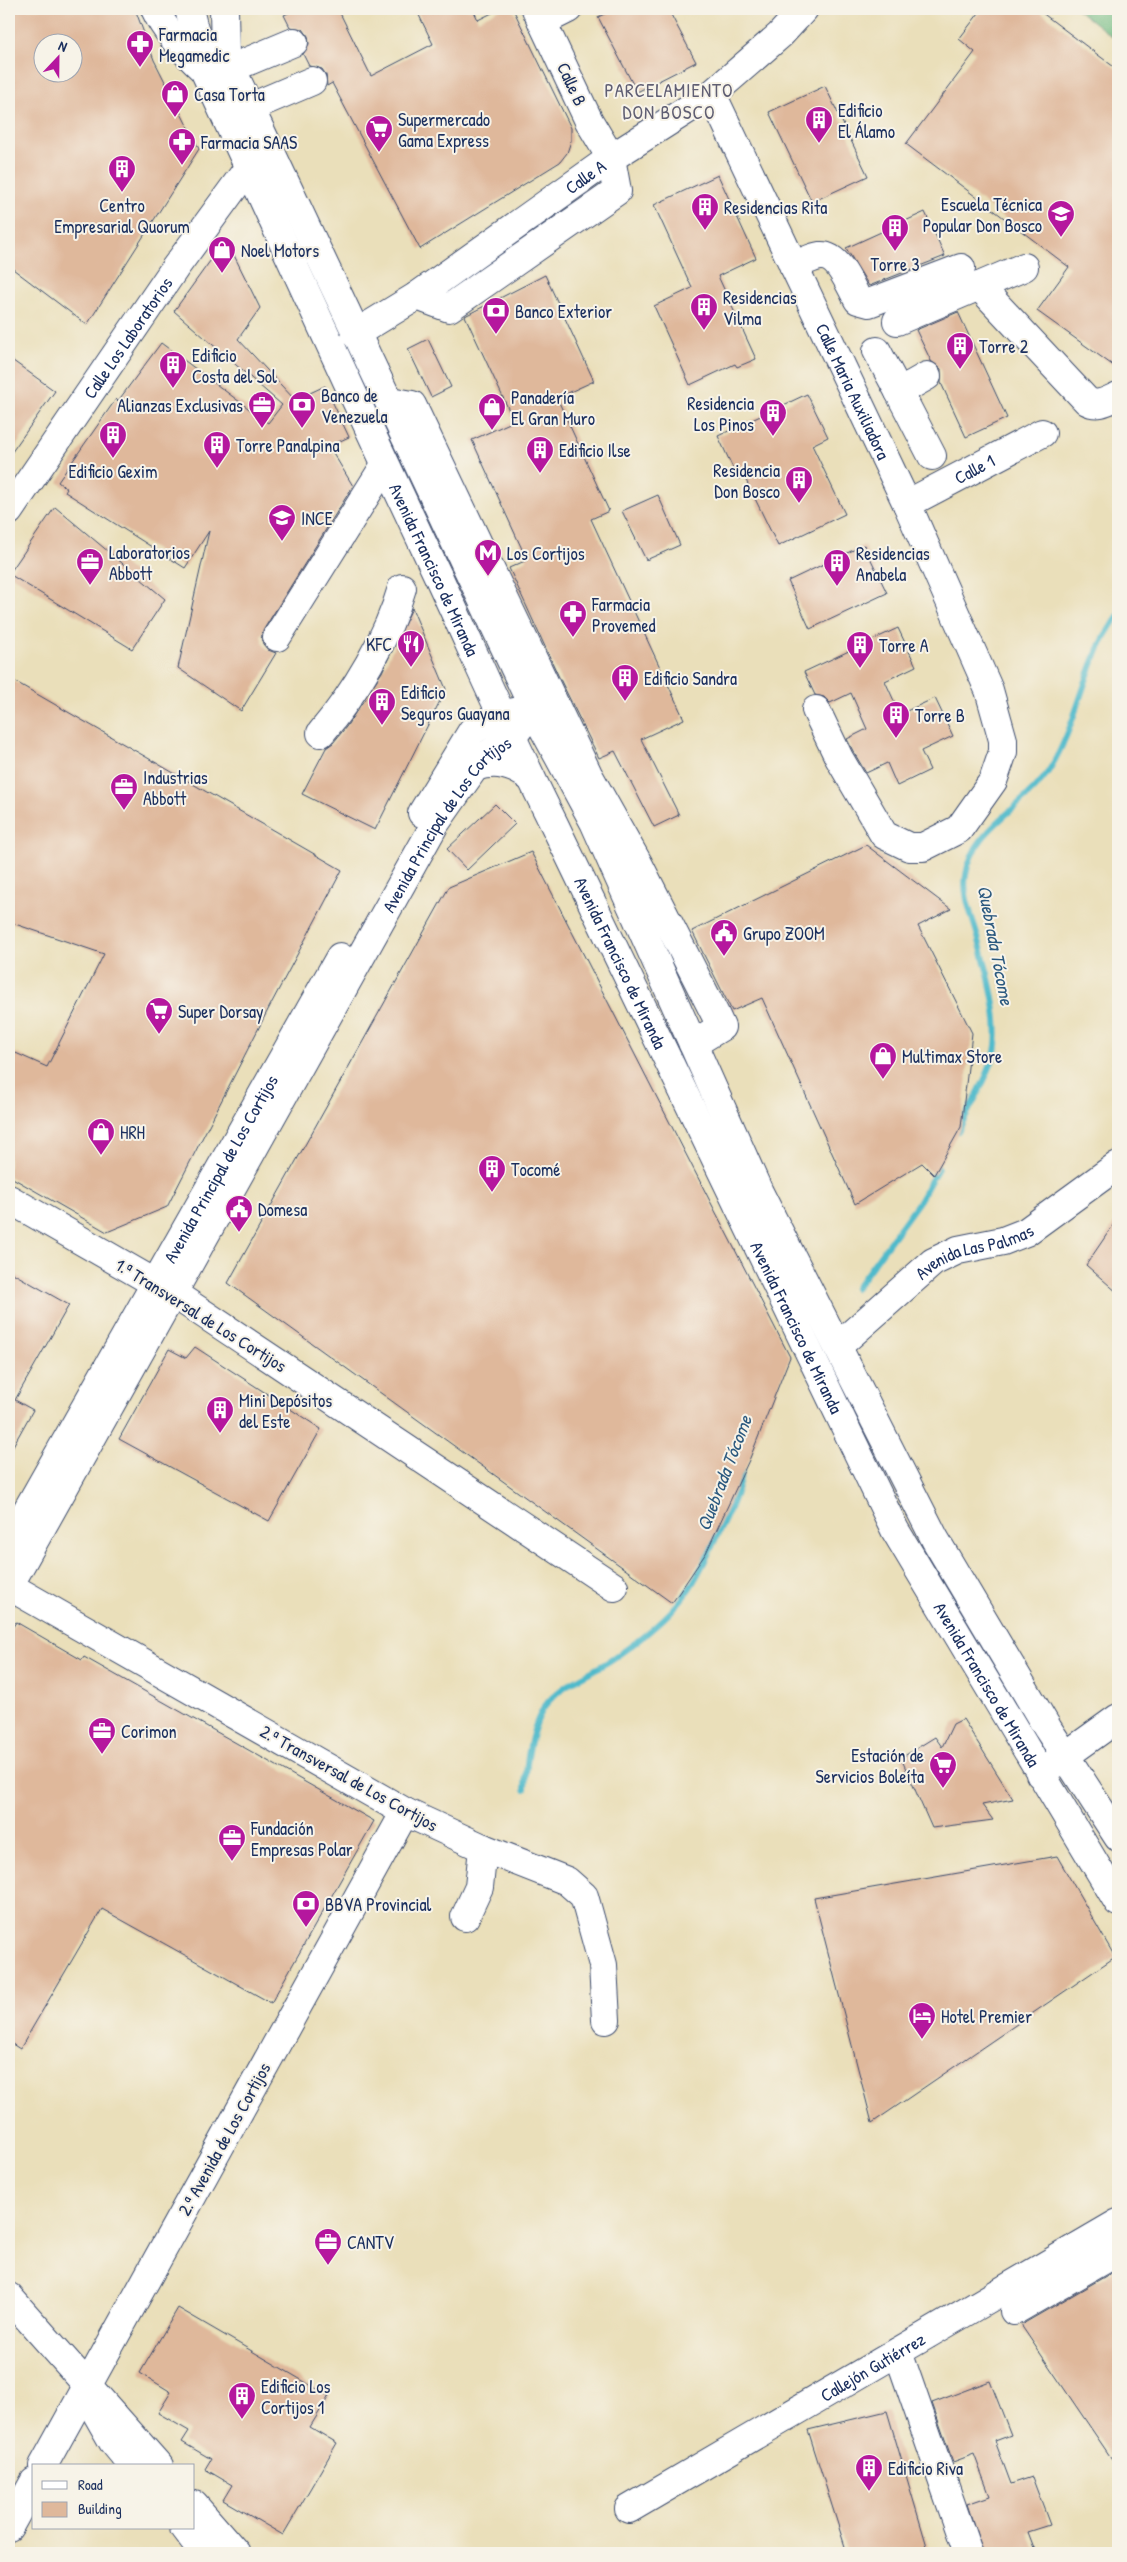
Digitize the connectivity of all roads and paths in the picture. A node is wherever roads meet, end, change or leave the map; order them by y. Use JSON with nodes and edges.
{"nodes":[{"id":1,"x":155,"y":9,"type":"edge"},
{"id":2,"x":189,"y":9,"type":"edge"},
{"id":3,"x":198,"y":9,"type":"edge"},
{"id":4,"x":224,"y":9,"type":"edge"},
{"id":5,"x":568,"y":9,"type":"edge"},
{"id":6,"x":804,"y":9,"type":"edge"},
{"id":7,"x":539,"y":15,"type":"edge"},
{"id":8,"x":294,"y":42,"type":"dead end"},
{"id":9,"x":220,"y":64,"type":"junction"},
{"id":10,"x":312,"y":81,"type":"dead end"},
{"id":11,"x":712,"y":94,"type":"junction"},
{"id":12,"x":251,"y":107,"type":"junction"},
{"id":13,"x":611,"y":158,"type":"junction"},
{"id":14,"x":248,"y":167,"type":"junction"},
{"id":15,"x":794,"y":265,"type":"junction"},
{"id":16,"x":1024,"y":268,"type":"dead end"},
{"id":17,"x":970,"y":277,"type":"junction"},
{"id":18,"x":897,"y":321,"type":"dead end"},
{"id":19,"x":356,"y":334,"type":"junction"},
{"id":20,"x":877,"y":351,"type":"dead end"},
{"id":21,"x":927,"y":376,"type":"dead end"},
{"id":22,"x":900,"y":392,"type":"junction"},
{"id":23,"x":1118,"y":396,"type":"edge"},
{"id":24,"x":401,"y":403,"type":"junction"},
{"id":25,"x":1042,"y":433,"type":"dead end"},
{"id":26,"x":932,"y":456,"type":"dead end"},
{"id":27,"x":385,"y":465,"type":"junction"},
{"id":28,"x":907,"y":504,"type":"junction"},
{"id":29,"x":9,"y":511,"type":"edge"},
{"id":30,"x":456,"y":543,"type":"junction"},
{"id":31,"x":484,"y":556,"type":"junction"},
{"id":32,"x":402,"y":588,"type":"dead end"},
{"id":33,"x":277,"y":637,"type":"dead end"},
{"id":34,"x":532,"y":656,"type":"junction"},
{"id":35,"x":534,"y":708,"type":"junction"},
{"id":36,"x":816,"y":710,"type":"dead end"},
{"id":37,"x":506,"y":727,"type":"junction"},
{"id":38,"x":321,"y":733,"type":"dead end"},
{"id":39,"x":475,"y":767,"type":"junction"},
{"id":40,"x":576,"y":770,"type":"junction"},
{"id":41,"x":531,"y":778,"type":"junction"},
{"id":42,"x":1118,"y":1165,"type":"edge"},
{"id":43,"x":9,"y":1199,"type":"edge"},
{"id":44,"x":164,"y":1289,"type":"junction"},
{"id":45,"x":838,"y":1346,"type":"junction"},
{"id":46,"x":9,"y":1542,"type":"edge"},
{"id":47,"x":9,"y":1586,"type":"edge"},
{"id":48,"x":614,"y":1587,"type":"dead end"},
{"id":49,"x":1118,"y":1718,"type":"edge"},
{"id":50,"x":1067,"y":1756,"type":"junction"},
{"id":51,"x":1040,"y":1774,"type":"junction"},
{"id":52,"x":405,"y":1812,"type":"junction"},
{"id":53,"x":1118,"y":1837,"type":"edge"},
{"id":54,"x":483,"y":1848,"type":"junction"},
{"id":55,"x":1118,"y":1902,"type":"edge"},
{"id":56,"x":465,"y":1917,"type":"dead end"},
{"id":57,"x":606,"y":2020,"type":"dead end"},
{"id":58,"x":1118,"y":2223,"type":"edge"},
{"id":59,"x":1118,"y":2251,"type":"edge"},
{"id":60,"x":9,"y":2282,"type":"edge"},
{"id":61,"x":9,"y":2297,"type":"edge"},
{"id":62,"x":1014,"y":2311,"type":"dead end"},
{"id":63,"x":898,"y":2352,"type":"junction"},
{"id":64,"x":91,"y":2380,"type":"junction"},
{"id":65,"x":44,"y":2464,"type":"edge"},
{"id":66,"x":131,"y":2464,"type":"edge"},
{"id":67,"x":157,"y":2464,"type":"edge"},
{"id":68,"x":32,"y":2486,"type":"edge"},
{"id":69,"x":195,"y":2506,"type":"edge"},
{"id":70,"x":628,"y":2509,"type":"dead end"},
{"id":71,"x":9,"y":2527,"type":"edge"},
{"id":72,"x":186,"y":2530,"type":"edge"},
{"id":73,"x":204,"y":2553,"type":"edge"},
{"id":74,"x":236,"y":2553,"type":"edge"},
{"id":75,"x":968,"y":2553,"type":"edge"}],
"edges":[{"from":1,"to":9,"type":"street","name":"Avenida Francisco de Miranda"},
{"from":2,"to":9,"type":"street"},
{"from":3,"to":9,"type":"street"},
{"from":4,"to":9,"type":"street","name":"Avenida Francisco de Miranda"},
{"from":5,"to":7,"type":"street"},
{"from":6,"to":11,"type":"street","name":"Calle A"},
{"from":7,"to":13,"type":"street","name":"Calle B"},
{"from":8,"to":9,"type":"street"},
{"from":9,"to":12,"type":"street","name":"Avenida Francisco de Miranda"},
{"from":9,"to":14,"type":"street","name":"Avenida Francisco de Miranda"},
{"from":10,"to":12,"type":"street"},
{"from":11,"to":13,"type":"street","name":"Calle A"},
{"from":11,"to":15,"type":"street","name":"Calle Maria Auxiliadora"},
{"from":12,"to":19,"type":"street","name":"Avenida Francisco de Miranda"},
{"from":13,"to":19,"type":"street","name":"Calle A"},
{"from":14,"to":27,"type":"street","name":"Avenida Francisco de Miranda"},
{"from":14,"to":29,"type":"street","name":"Calle Los Laboratorios"},
{"from":15,"to":17,"type":"street"},
{"from":15,"to":28,"type":"street","name":"Calle Maria Auxiliadora"},
{"from":16,"to":17,"type":"street"},
{"from":17,"to":18,"type":"street"},
{"from":17,"to":23,"type":"street"},
{"from":19,"to":24,"type":"street","name":"Avenida Francisco de Miranda"},
{"from":20,"to":22,"type":"street"},
{"from":21,"to":22,"type":"street"},
{"from":22,"to":26,"type":"street"},
{"from":24,"to":30,"type":"street","name":"Avenida Francisco de Miranda"},
{"from":24,"to":31,"type":"street","name":"Avenida Francisco de Miranda"},
{"from":25,"to":28,"type":"street","name":"Calle 1"},
{"from":27,"to":33,"type":"street"},
{"from":27,"to":37,"type":"street","name":"Avenida Francisco de Miranda"},
{"from":28,"to":36,"type":"street","name":"Calle Maria Auxiliadora"},
{"from":30,"to":31,"type":"street","name":"Avenida Francisco de Miranda"},
{"from":30,"to":35,"type":"street","name":"Avenida Francisco de Miranda"},
{"from":31,"to":34,"type":"street","name":"Avenida Francisco de Miranda"},
{"from":32,"to":38,"type":"street"},
{"from":34,"to":35,"type":"street"},
{"from":34,"to":40,"type":"street","name":"Avenida Francisco de Miranda"},
{"from":35,"to":37,"type":"street","name":"Avenida Principal de Los Cortijos"},
{"from":35,"to":40,"type":"street","name":"Avenida Francisco de Miranda"},
{"from":37,"to":39,"type":"street","name":"Avenida Principal de Los Cortijos"},
{"from":37,"to":41,"type":"street","name":"Avenida Francisco de Miranda"},
{"from":37,"to":44,"type":"street","name":"Avenida Principal de Los Cortijos"},
{"from":39,"to":41,"type":"street"},
{"from":39,"to":44,"type":"street","name":"Avenida Principal de Los Cortijos"},
{"from":40,"to":45,"type":"street","name":"Avenida Francisco de Miranda"},
{"from":41,"to":51,"type":"street","name":"Avenida Francisco de Miranda"},
{"from":42,"to":45,"type":"street","name":"Avenida Las Palmas"},
{"from":43,"to":44,"type":"street","name":"1.ª Transversal de Los Cortijos"},
{"from":44,"to":46,"type":"street","name":"Avenida Principal de Los Cortijos"},
{"from":44,"to":47,"type":"street","name":"Avenida Principal de Los Cortijos"},
{"from":44,"to":48,"type":"street","name":"1.ª Transversal de Los Cortijos"},
{"from":45,"to":50,"type":"street","name":"Avenida Francisco de Miranda"},
{"from":47,"to":52,"type":"street","name":"2.ª Transversal de Los Cortijos"},
{"from":49,"to":50,"type":"street"},
{"from":50,"to":51,"type":"street"},
{"from":50,"to":53,"type":"street","name":"Avenida Francisco de Miranda"},
{"from":51,"to":55,"type":"street","name":"Avenida Francisco de Miranda"},
{"from":52,"to":54,"type":"street","name":"2.ª Transversal de Los Cortijos"},
{"from":52,"to":64,"type":"street","name":"2.ª Avenida de Los Cortijos"},
{"from":54,"to":56,"type":"street"},
{"from":54,"to":57,"type":"street","name":"2.ª Transversal de Los Cortijos"},
{"from":58,"to":63,"type":"street","name":"Callejón Gutiérrez"},
{"from":59,"to":62,"type":"street"},
{"from":60,"to":64,"type":"street"},
{"from":61,"to":64,"type":"street"},
{"from":63,"to":70,"type":"street","name":"Callejón Gutiérrez"},
{"from":63,"to":75,"type":"street"},
{"from":64,"to":65,"type":"street","name":"2.ª Avenida de Los Cortijos"},
{"from":64,"to":66,"type":"street"},
{"from":64,"to":67,"type":"street"},
{"from":68,"to":71,"type":"street"},
{"from":69,"to":74,"type":"street"},
{"from":72,"to":73,"type":"street"}]}
